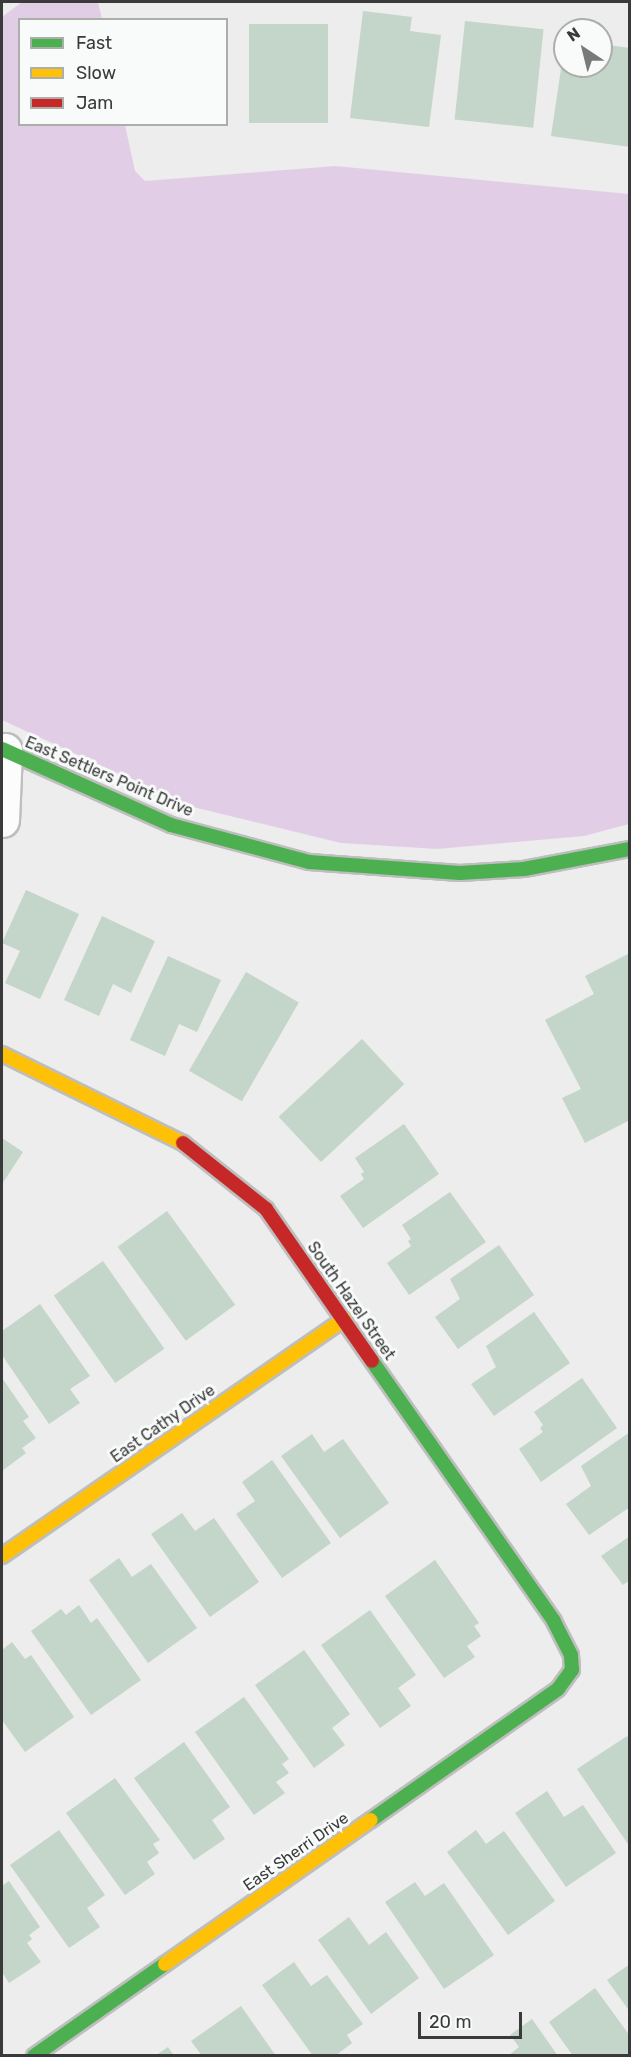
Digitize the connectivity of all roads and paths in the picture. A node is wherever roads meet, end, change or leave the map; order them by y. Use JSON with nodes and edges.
{"nodes":[{"id":1,"x":3,"y":751,"type":"edge"},
{"id":2,"x":2,"y":820,"type":"edge"},
{"id":3,"x":630,"y":849,"type":"edge"},
{"id":4,"x":2,"y":1054,"type":"edge"},
{"id":5,"x":344,"y":1319,"type":"junction"},
{"id":6,"x":2,"y":1556,"type":"edge"},
{"id":7,"x":572,"y":1670,"type":"joint"},
{"id":8,"x":34,"y":2055,"type":"edge"}],
"edges":[{"from":1,"to":2,"type":"street"},
{"from":1,"to":3,"type":"street","name":"East Settlers Point Drive"},
{"from":4,"to":5,"type":"street","name":"South Hazel Street"},
{"from":5,"to":6,"type":"street","name":"East Cathy Drive"},
{"from":5,"to":7,"type":"street","name":"South Hazel Street"},
{"from":7,"to":8,"type":"street","name":"East Sherri Drive"}]}
